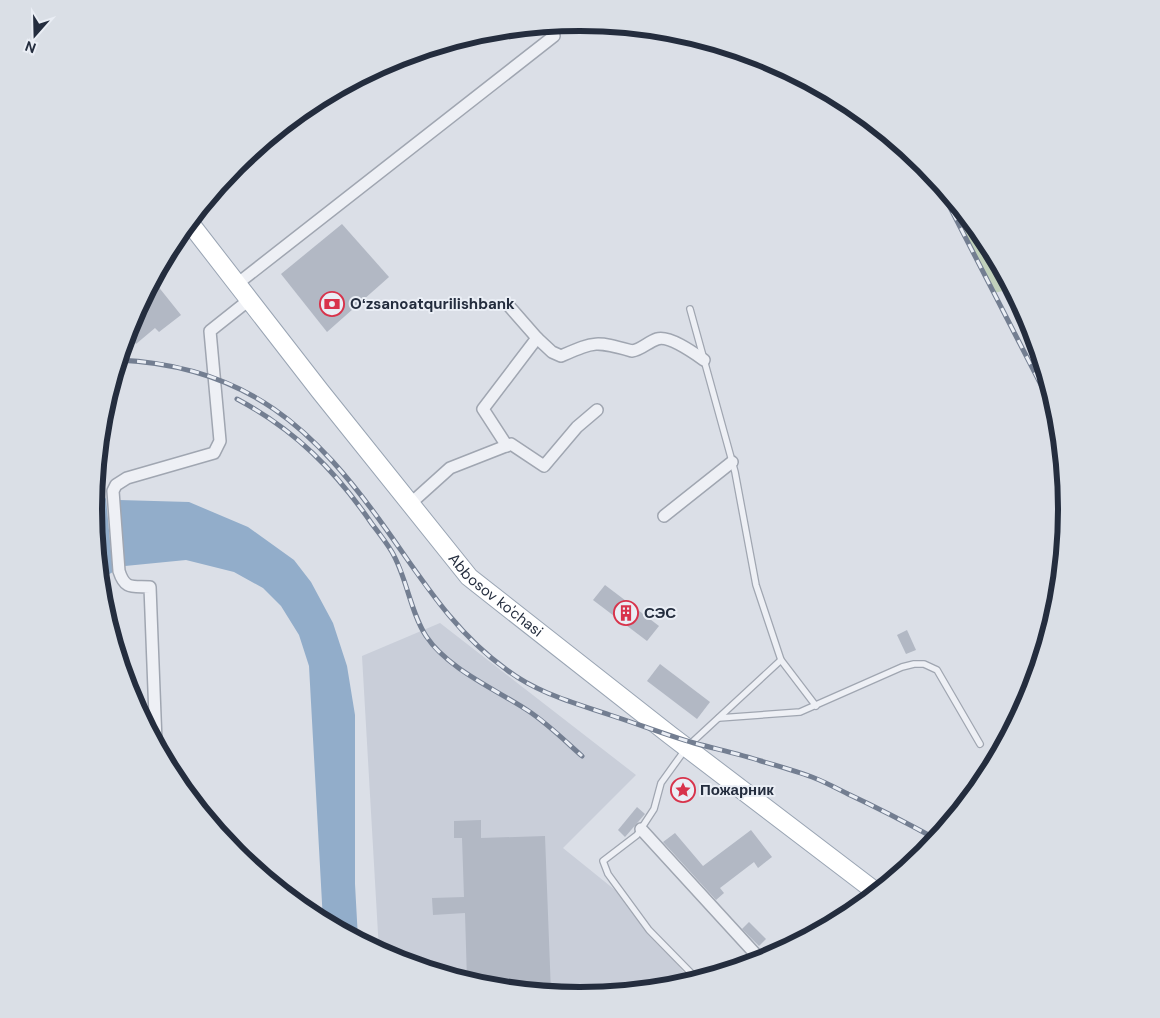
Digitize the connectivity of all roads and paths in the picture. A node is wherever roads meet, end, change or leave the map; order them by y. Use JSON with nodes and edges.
{"nodes":[{"id":1,"x":553,"y":32,"type":"edge"},
{"id":2,"x":194,"y":228,"type":"edge"},
{"id":3,"x":237,"y":284,"type":"junction"},
{"id":4,"x":249,"y":300,"type":"junction"},
{"id":5,"x":509,"y":306,"type":"dead end"},
{"id":6,"x":690,"y":309,"type":"dead end"},
{"id":7,"x":537,"y":338,"type":"junction"},
{"id":8,"x":704,"y":360,"type":"junction"},
{"id":9,"x":597,"y":410,"type":"dead end"},
{"id":10,"x":507,"y":446,"type":"junction"},
{"id":11,"x":732,"y":462,"type":"junction"},
{"id":12,"x":410,"y":504,"type":"junction"},
{"id":13,"x":664,"y":516,"type":"dead end"},
{"id":14,"x":781,"y":660,"type":"junction"},
{"id":15,"x":816,"y":706,"type":"junction"},
{"id":16,"x":719,"y":718,"type":"junction"},
{"id":17,"x":155,"y":727,"type":"edge"},
{"id":18,"x":980,"y":744,"type":"dead end"},
{"id":19,"x":687,"y":747,"type":"junction"},
{"id":20,"x":641,"y":829,"type":"junction"},
{"id":21,"x":871,"y":888,"type":"edge"},
{"id":22,"x":755,"y":953,"type":"edge"},
{"id":23,"x":692,"y":973,"type":"edge"}],
"edges":[{"from":1,"to":3,"type":"street"},
{"from":2,"to":3,"type":"main road","name":"Abbosov ko'chasi"},
{"from":3,"to":4,"type":"main road","name":"Abbosov ko'chasi"},
{"from":4,"to":12,"type":"main road","name":"Abbosov ko'chasi"},
{"from":4,"to":17,"type":"street"},
{"from":5,"to":7,"type":"street"},
{"from":6,"to":8,"type":"lane"},
{"from":7,"to":8,"type":"street"},
{"from":7,"to":10,"type":"street"},
{"from":8,"to":11,"type":"lane"},
{"from":9,"to":10,"type":"street"},
{"from":10,"to":12,"type":"street"},
{"from":11,"to":13,"type":"street"},
{"from":11,"to":14,"type":"lane"},
{"from":12,"to":19,"type":"main road","name":"Abbosov ko'chasi"},
{"from":14,"to":15,"type":"lane"},
{"from":14,"to":16,"type":"lane"},
{"from":15,"to":16,"type":"lane"},
{"from":15,"to":18,"type":"lane"},
{"from":16,"to":19,"type":"lane"},
{"from":19,"to":20,"type":"lane"},
{"from":19,"to":21,"type":"main road","name":"Abbosov ko'chasi"},
{"from":20,"to":22,"type":"street"},
{"from":20,"to":23,"type":"lane"}]}
